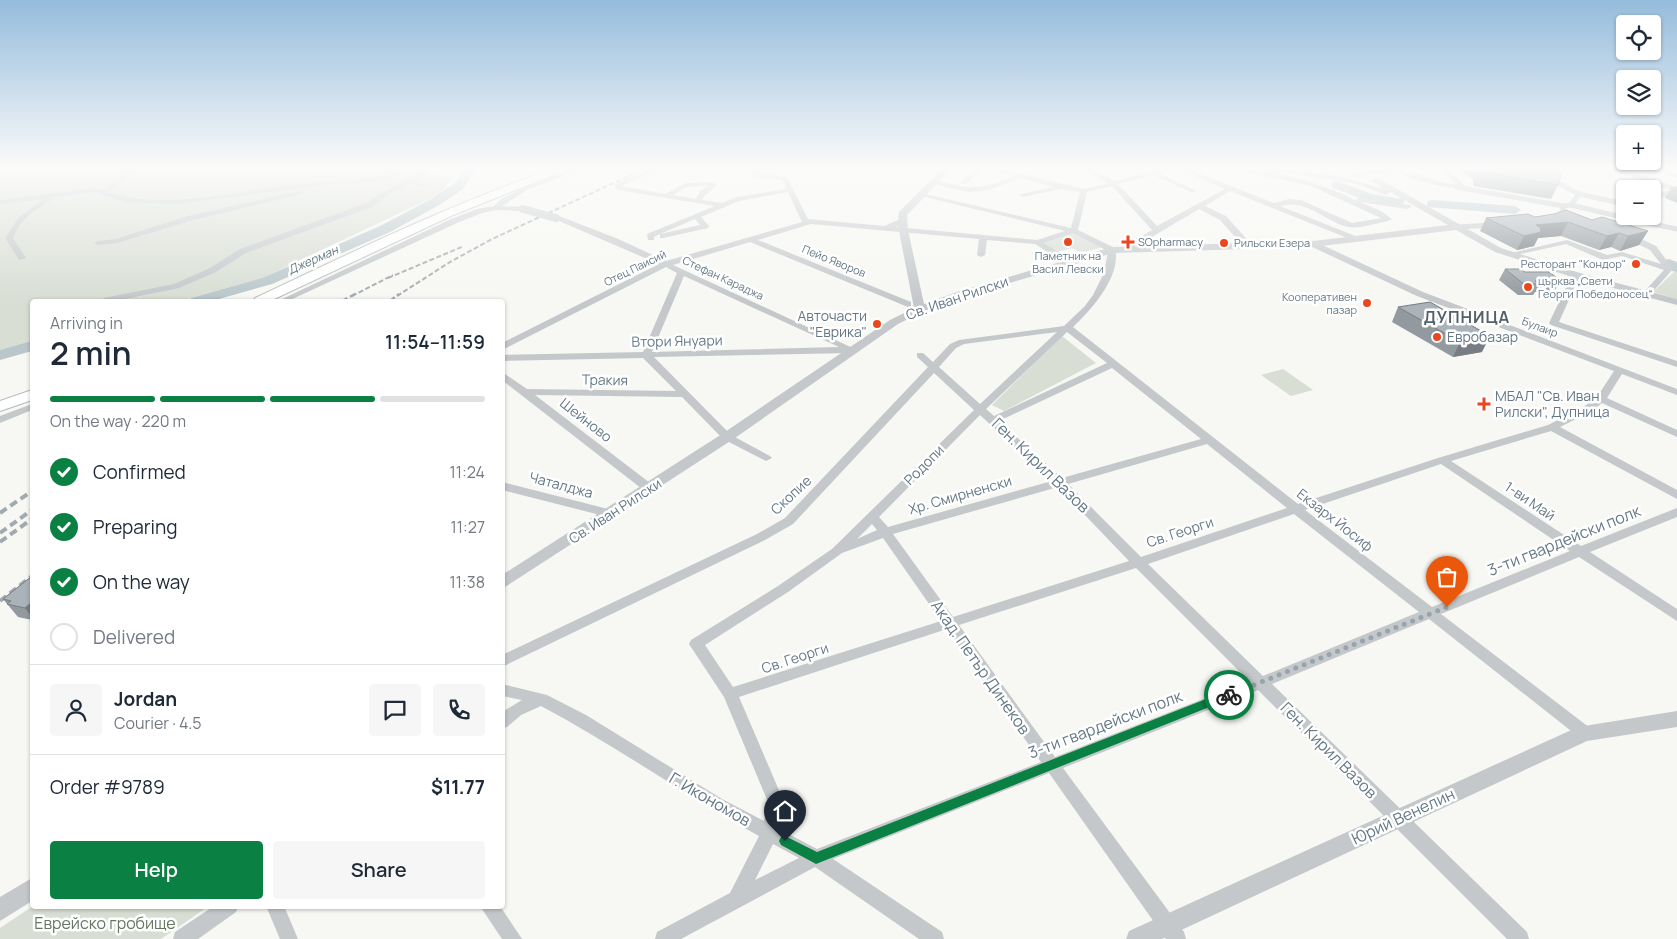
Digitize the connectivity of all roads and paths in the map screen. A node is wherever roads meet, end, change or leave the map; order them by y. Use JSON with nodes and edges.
{"nodes":[{"id":1,"x":30,"y":213,"type":"edge"},
{"id":2,"x":213,"y":213,"type":"edge"},
{"id":3,"x":347,"y":213,"type":"edge"},
{"id":4,"x":434,"y":213,"type":"edge"},
{"id":5,"x":449,"y":213,"type":"edge"},
{"id":6,"x":479,"y":213,"type":"edge"},
{"id":7,"x":537,"y":213,"type":"edge"},
{"id":8,"x":705,"y":213,"type":"edge"},
{"id":9,"x":801,"y":213,"type":"edge"},
{"id":10,"x":903,"y":213,"type":"edge"},
{"id":11,"x":997,"y":213,"type":"edge"},
{"id":12,"x":1079,"y":213,"type":"edge"},
{"id":13,"x":1140,"y":213,"type":"edge"},
{"id":14,"x":1187,"y":213,"type":"edge"},
{"id":15,"x":1213,"y":213,"type":"edge"},
{"id":16,"x":1290,"y":213,"type":"edge"},
{"id":17,"x":1325,"y":213,"type":"edge"},
{"id":18,"x":1376,"y":213,"type":"edge"},
{"id":19,"x":1431,"y":213,"type":"edge"},
{"id":20,"x":1561,"y":213,"type":"edge"},
{"id":21,"x":696,"y":217,"type":"junction"},
{"id":22,"x":1551,"y":219,"type":"edge"},
{"id":23,"x":811,"y":222,"type":"junction"},
{"id":24,"x":1502,"y":224,"type":"edge"},
{"id":25,"x":1627,"y":225,"type":"edge"},
{"id":26,"x":1656,"y":225,"type":"edge"},
{"id":27,"x":903,"y":226,"type":"junction"},
{"id":28,"x":1457,"y":227,"type":"junction"},
{"id":29,"x":885,"y":228,"type":"joint"},
{"id":30,"x":1156,"y":230,"type":"junction"},
{"id":31,"x":1620,"y":230,"type":"joint"},
{"id":32,"x":1677,"y":230,"type":"edge"},
{"id":33,"x":1074,"y":231,"type":"junction"},
{"id":34,"x":983,"y":237,"type":"junction"},
{"id":35,"x":1355,"y":239,"type":"junction"},
{"id":36,"x":751,"y":240,"type":"junction"},
{"id":37,"x":1037,"y":242,"type":"junction"},
{"id":38,"x":98,"y":243,"type":"dead end"},
{"id":39,"x":1313,"y":244,"type":"junction"},
{"id":40,"x":1249,"y":247,"type":"junction"},
{"id":41,"x":1128,"y":249,"type":"junction"},
{"id":42,"x":1112,"y":250,"type":"junction"},
{"id":43,"x":1511,"y":254,"type":"junction"},
{"id":44,"x":981,"y":255,"type":"dead end"},
{"id":45,"x":22,"y":258,"type":"dead end"},
{"id":46,"x":1070,"y":262,"type":"junction"},
{"id":47,"x":666,"y":264,"type":"junction"},
{"id":48,"x":1669,"y":269,"type":"junction"},
{"id":49,"x":682,"y":271,"type":"junction"},
{"id":50,"x":1576,"y":275,"type":"junction"},
{"id":51,"x":1646,"y":294,"type":"junction"},
{"id":52,"x":114,"y":299,"type":"edge"},
{"id":53,"x":249,"y":299,"type":"edge"},
{"id":54,"x":264,"y":299,"type":"edge"},
{"id":55,"x":286,"y":299,"type":"edge"},
{"id":56,"x":1677,"y":302,"type":"edge"},
{"id":57,"x":908,"y":304,"type":"dead end"},
{"id":58,"x":920,"y":309,"type":"junction"},
{"id":59,"x":1068,"y":328,"type":"junction"},
{"id":60,"x":505,"y":345,"type":"edge"},
{"id":61,"x":852,"y":350,"type":"junction"},
{"id":62,"x":646,"y":355,"type":"junction"},
{"id":63,"x":920,"y":355,"type":"dead end"},
{"id":64,"x":505,"y":358,"type":"edge"},
{"id":65,"x":1113,"y":364,"type":"junction"},
{"id":66,"x":1677,"y":364,"type":"edge"},
{"id":67,"x":935,"y":367,"type":"junction"},
{"id":68,"x":1620,"y":370,"type":"junction"},
{"id":69,"x":505,"y":378,"type":"edge"},
{"id":70,"x":30,"y":388,"type":"edge"},
{"id":71,"x":526,"y":392,"type":"junction"},
{"id":72,"x":1677,"y":392,"type":"edge"},
{"id":73,"x":684,"y":394,"type":"junction"},
{"id":74,"x":30,"y":396,"type":"edge"},
{"id":75,"x":0,"y":398,"type":"edge"},
{"id":76,"x":1600,"y":399,"type":"junction"},
{"id":77,"x":0,"y":406,"type":"edge"},
{"id":78,"x":30,"y":408,"type":"edge"},
{"id":79,"x":982,"y":409,"type":"junction"},
{"id":80,"x":0,"y":420,"type":"edge"},
{"id":81,"x":994,"y":420,"type":"junction"},
{"id":82,"x":1552,"y":427,"type":"junction"},
{"id":83,"x":1677,"y":434,"type":"edge"},
{"id":84,"x":728,"y":438,"type":"junction"},
{"id":85,"x":1210,"y":440,"type":"junction"},
{"id":86,"x":766,"y":458,"type":"dead end"},
{"id":87,"x":1442,"y":460,"type":"junction"},
{"id":88,"x":1060,"y":482,"type":"junction"},
{"id":89,"x":505,"y":487,"type":"edge"},
{"id":90,"x":650,"y":489,"type":"junction"},
{"id":91,"x":1677,"y":495,"type":"edge"},
{"id":92,"x":1296,"y":510,"type":"junction"},
{"id":93,"x":1677,"y":512,"type":"edge"},
{"id":94,"x":612,"y":514,"type":"junction"},
{"id":95,"x":872,"y":516,"type":"junction"},
{"id":96,"x":885,"y":532,"type":"junction"},
{"id":97,"x":836,"y":552,"type":"junction"},
{"id":98,"x":1580,"y":552,"type":"junction"},
{"id":99,"x":1139,"y":562,"type":"junction"},
{"id":100,"x":505,"y":581,"type":"edge"},
{"id":101,"x":1430,"y":614,"type":"junction"},
{"id":102,"x":1677,"y":616,"type":"edge"},
{"id":103,"x":950,"y":622,"type":"junction"},
{"id":104,"x":505,"y":661,"type":"edge"},
{"id":105,"x":1260,"y":682,"type":"junction"},
{"id":106,"x":505,"y":691,"type":"edge"},
{"id":107,"x":730,"y":694,"type":"junction"},
{"id":108,"x":542,"y":699,"type":"junction"},
{"id":109,"x":505,"y":719,"type":"edge"},
{"id":110,"x":1677,"y":719,"type":"edge"},
{"id":111,"x":1585,"y":733,"type":"junction"},
{"id":112,"x":1050,"y":764,"type":"junction"},
{"id":113,"x":1398,"y":819,"type":"junction"},
{"id":114,"x":770,"y":833,"type":"junction"},
{"id":115,"x":816,"y":858,"type":"junction"},
{"id":116,"x":30,"y":890,"type":"edge"},
{"id":117,"x":736,"y":899,"type":"junction"},
{"id":118,"x":226,"y":909,"type":"edge"},
{"id":119,"x":276,"y":909,"type":"edge"},
{"id":120,"x":491,"y":909,"type":"edge"},
{"id":121,"x":0,"y":910,"type":"edge"},
{"id":122,"x":1172,"y":932,"type":"edge"},
{"id":123,"x":182,"y":939,"type":"edge"},
{"id":124,"x":289,"y":939,"type":"edge"},
{"id":125,"x":512,"y":939,"type":"edge"},
{"id":126,"x":664,"y":939,"type":"edge"},
{"id":127,"x":935,"y":939,"type":"edge"},
{"id":128,"x":1137,"y":939,"type":"edge"},
{"id":129,"x":1520,"y":939,"type":"edge"}],
"edges":[{"from":1,"to":45,"type":"street"},
{"from":2,"to":38,"type":"street"},
{"from":3,"to":52,"type":"street"},
{"from":4,"to":53,"type":"main road"},
{"from":5,"to":54,"type":"main road"},
{"from":6,"to":55,"type":"street"},
{"from":7,"to":47,"type":"street","name":"Стефан Караджа","bridge":true},
{"from":8,"to":21,"type":"street"},
{"from":9,"to":23,"type":"street"},
{"from":10,"to":27,"type":"street"},
{"from":11,"to":33,"type":"street"},
{"from":12,"to":33,"type":"street"},
{"from":13,"to":30,"type":"street"},
{"from":14,"to":30,"type":"street"},
{"from":15,"to":40,"type":"street"},
{"from":16,"to":35,"type":"street"},
{"from":17,"to":18,"type":"street"},
{"from":19,"to":28,"type":"street"},
{"from":20,"to":22,"type":"street"},
{"from":21,"to":21,"type":"street"},
{"from":23,"to":29,"type":"street"},
{"from":23,"to":36,"type":"street","name":"Отец Паисий"},
{"from":24,"to":28,"type":"street"},
{"from":25,"to":31,"type":"street"},
{"from":26,"to":32,"type":"street"},
{"from":27,"to":29,"type":"street"},
{"from":27,"to":34,"type":"street"},
{"from":27,"to":58,"type":"street"},
{"from":28,"to":35,"type":"street","name":"Св. Иван Рилски"},
{"from":28,"to":43,"type":"street"},
{"from":30,"to":41,"type":"street"},
{"from":31,"to":48,"type":"street"},
{"from":33,"to":37,"type":"street"},
{"from":33,"to":42,"type":"street"},
{"from":34,"to":37,"type":"street"},
{"from":34,"to":44,"type":"street"},
{"from":35,"to":39,"type":"street","name":"Св. Иван Рилски"},
{"from":36,"to":47,"type":"street","name":"Отец Паисий"},
{"from":36,"to":57,"type":"street","name":"Пейо Яворов"},
{"from":37,"to":46,"type":"street"},
{"from":39,"to":40,"type":"street","name":"Св. Иван Рилски"},
{"from":39,"to":68,"type":"street","name":"Булаир"},
{"from":40,"to":41,"type":"street","name":"Св. Иван Рилски"},
{"from":41,"to":42,"type":"street","name":"Св. Иван Рилски"},
{"from":42,"to":46,"type":"street","name":"Св. Иван Рилски"},
{"from":42,"to":59,"type":"street","name":"Родопи"},
{"from":43,"to":48,"type":"street"},
{"from":43,"to":50,"type":"street"},
{"from":46,"to":58,"type":"street","name":"Св. Иван Рилски"},
{"from":47,"to":49,"type":"street","name":"Стефан Караджа"},
{"from":47,"to":60,"type":"street","name":"Отец Паисий"},
{"from":48,"to":51,"type":"street"},
{"from":49,"to":61,"type":"street","name":"Стефан Караджа"},
{"from":49,"to":62,"type":"street"},
{"from":50,"to":51,"type":"street"},
{"from":50,"to":66,"type":"street"},
{"from":51,"to":56,"type":"street"},
{"from":58,"to":61,"type":"street","name":"Св. Иван Рилски"},
{"from":59,"to":65,"type":"street","name":"Екзарх Йосиф"},
{"from":59,"to":67,"type":"street","name":"Скопие"},
{"from":59,"to":79,"type":"street","name":"Родопи"},
{"from":61,"to":62,"type":"street","name":"Втори Януари"},
{"from":61,"to":84,"type":"street","name":"Св. Иван Рилски"},
{"from":62,"to":64,"type":"street","name":"Втори Януари"},
{"from":62,"to":73,"type":"street"},
{"from":63,"to":67,"type":"street","name":"Ген. Кирил Вазов"},
{"from":65,"to":81,"type":"street"},
{"from":65,"to":85,"type":"street","name":"Екзарх Йосиф"},
{"from":67,"to":79,"type":"street","name":"Ген. Кирил Вазов"},
{"from":67,"to":104,"type":"street","name":"Скопие"},
{"from":68,"to":72,"type":"street","name":"Булаир"},
{"from":68,"to":76,"type":"street","name":"Св. Георги"},
{"from":69,"to":71,"type":"street","name":"Шейново"},
{"from":70,"to":75,"type":"main road"},
{"from":71,"to":73,"type":"street","name":"Тракия"},
{"from":71,"to":90,"type":"street","name":"Шейново"},
{"from":73,"to":84,"type":"street"},
{"from":74,"to":77,"type":"main road"},
{"from":76,"to":82,"type":"street","name":"Св. Георги"},
{"from":76,"to":83,"type":"street"},
{"from":78,"to":80,"type":"street"},
{"from":79,"to":81,"type":"street","name":"Ген. Кирил Вазов"},
{"from":79,"to":95,"type":"street","name":"Родопи"},
{"from":81,"to":88,"type":"street","name":"Ген. Кирил Вазов"},
{"from":82,"to":87,"type":"street","name":"Св. Георги"},
{"from":82,"to":91,"type":"street"},
{"from":84,"to":86,"type":"street"},
{"from":84,"to":90,"type":"street","name":"Св. Иван Рилски"},
{"from":85,"to":88,"type":"street","name":"Хр. Смирненски"},
{"from":85,"to":92,"type":"street","name":"Екзарх Йосиф"},
{"from":87,"to":92,"type":"street","name":"Св. Георги"},
{"from":87,"to":98,"type":"street","name":"1-ви Май"},
{"from":88,"to":96,"type":"street","name":"Хр. Смирненски"},
{"from":88,"to":99,"type":"street","name":"Ген. Кирил Вазов"},
{"from":89,"to":94,"type":"street","name":"Чаталджа"},
{"from":90,"to":94,"type":"street","name":"Св. Иван Рилски"},
{"from":92,"to":99,"type":"street","name":"Св. Георги"},
{"from":92,"to":101,"type":"street","name":"Екзарх Йосиф"},
{"from":93,"to":98,"type":"street","name":"3-ти гвардейски полк"},
{"from":94,"to":100,"type":"street","name":"Св. Иван Рилски"},
{"from":95,"to":96,"type":"street","name":"Акад. Петър Динеков"},
{"from":95,"to":97,"type":"street","name":"Родопи"},
{"from":96,"to":97,"type":"street","name":"Хр. Смирненски"},
{"from":96,"to":103,"type":"street","name":"Акад. Петър Динеков"},
{"from":97,"to":107,"type":"street","name":"Родопи"},
{"from":98,"to":101,"type":"street","name":"3-ти гвардейски полк"},
{"from":98,"to":102,"type":"street","name":"1-ви Май"},
{"from":99,"to":103,"type":"street","name":"Св. Георги"},
{"from":99,"to":105,"type":"street","name":"Ген. Кирил Вазов"},
{"from":101,"to":105,"type":"street","name":"3-ти гвардейски полк"},
{"from":101,"to":111,"type":"street","name":"Екзарх Йосиф"},
{"from":103,"to":107,"type":"street","name":"Св. Георги"},
{"from":103,"to":112,"type":"street","name":"Акад. Петър Динеков"},
{"from":105,"to":112,"type":"street","name":"3-ти гвардейски полк"},
{"from":105,"to":113,"type":"street","name":"Ген. Кирил Вазов"},
{"from":106,"to":108,"type":"street","name":"Г. Икономов"},
{"from":107,"to":114,"type":"street"},
{"from":108,"to":109,"type":"street"},
{"from":108,"to":114,"type":"street","name":"Г. Икономов"},
{"from":110,"to":111,"type":"street","name":"Юрий Венелин"},
{"from":111,"to":113,"type":"street","name":"Юрий Венелин"},
{"from":112,"to":115,"type":"street","name":"3-ти гвардейски полк"},
{"from":112,"to":122,"type":"street","name":"Акад. Петър Динеков"},
{"from":113,"to":122,"type":"street","name":"Юрий Венелин"},
{"from":113,"to":129,"type":"street","name":"Ген. Кирил Вазов"},
{"from":114,"to":115,"type":"street","name":"Г. Икономов"},
{"from":114,"to":117,"type":"street"},
{"from":115,"to":117,"type":"street","name":"3-ти гвардейски полк"},
{"from":115,"to":127,"type":"street","name":"Г. Икономов"},
{"from":116,"to":121,"type":"street"},
{"from":117,"to":126,"type":"street","name":"3-ти гвардейски полк"},
{"from":118,"to":123,"type":"street"},
{"from":119,"to":124,"type":"street"},
{"from":120,"to":125,"type":"street"},
{"from":122,"to":128,"type":"street","name":"Юрий Венелин"}]}
